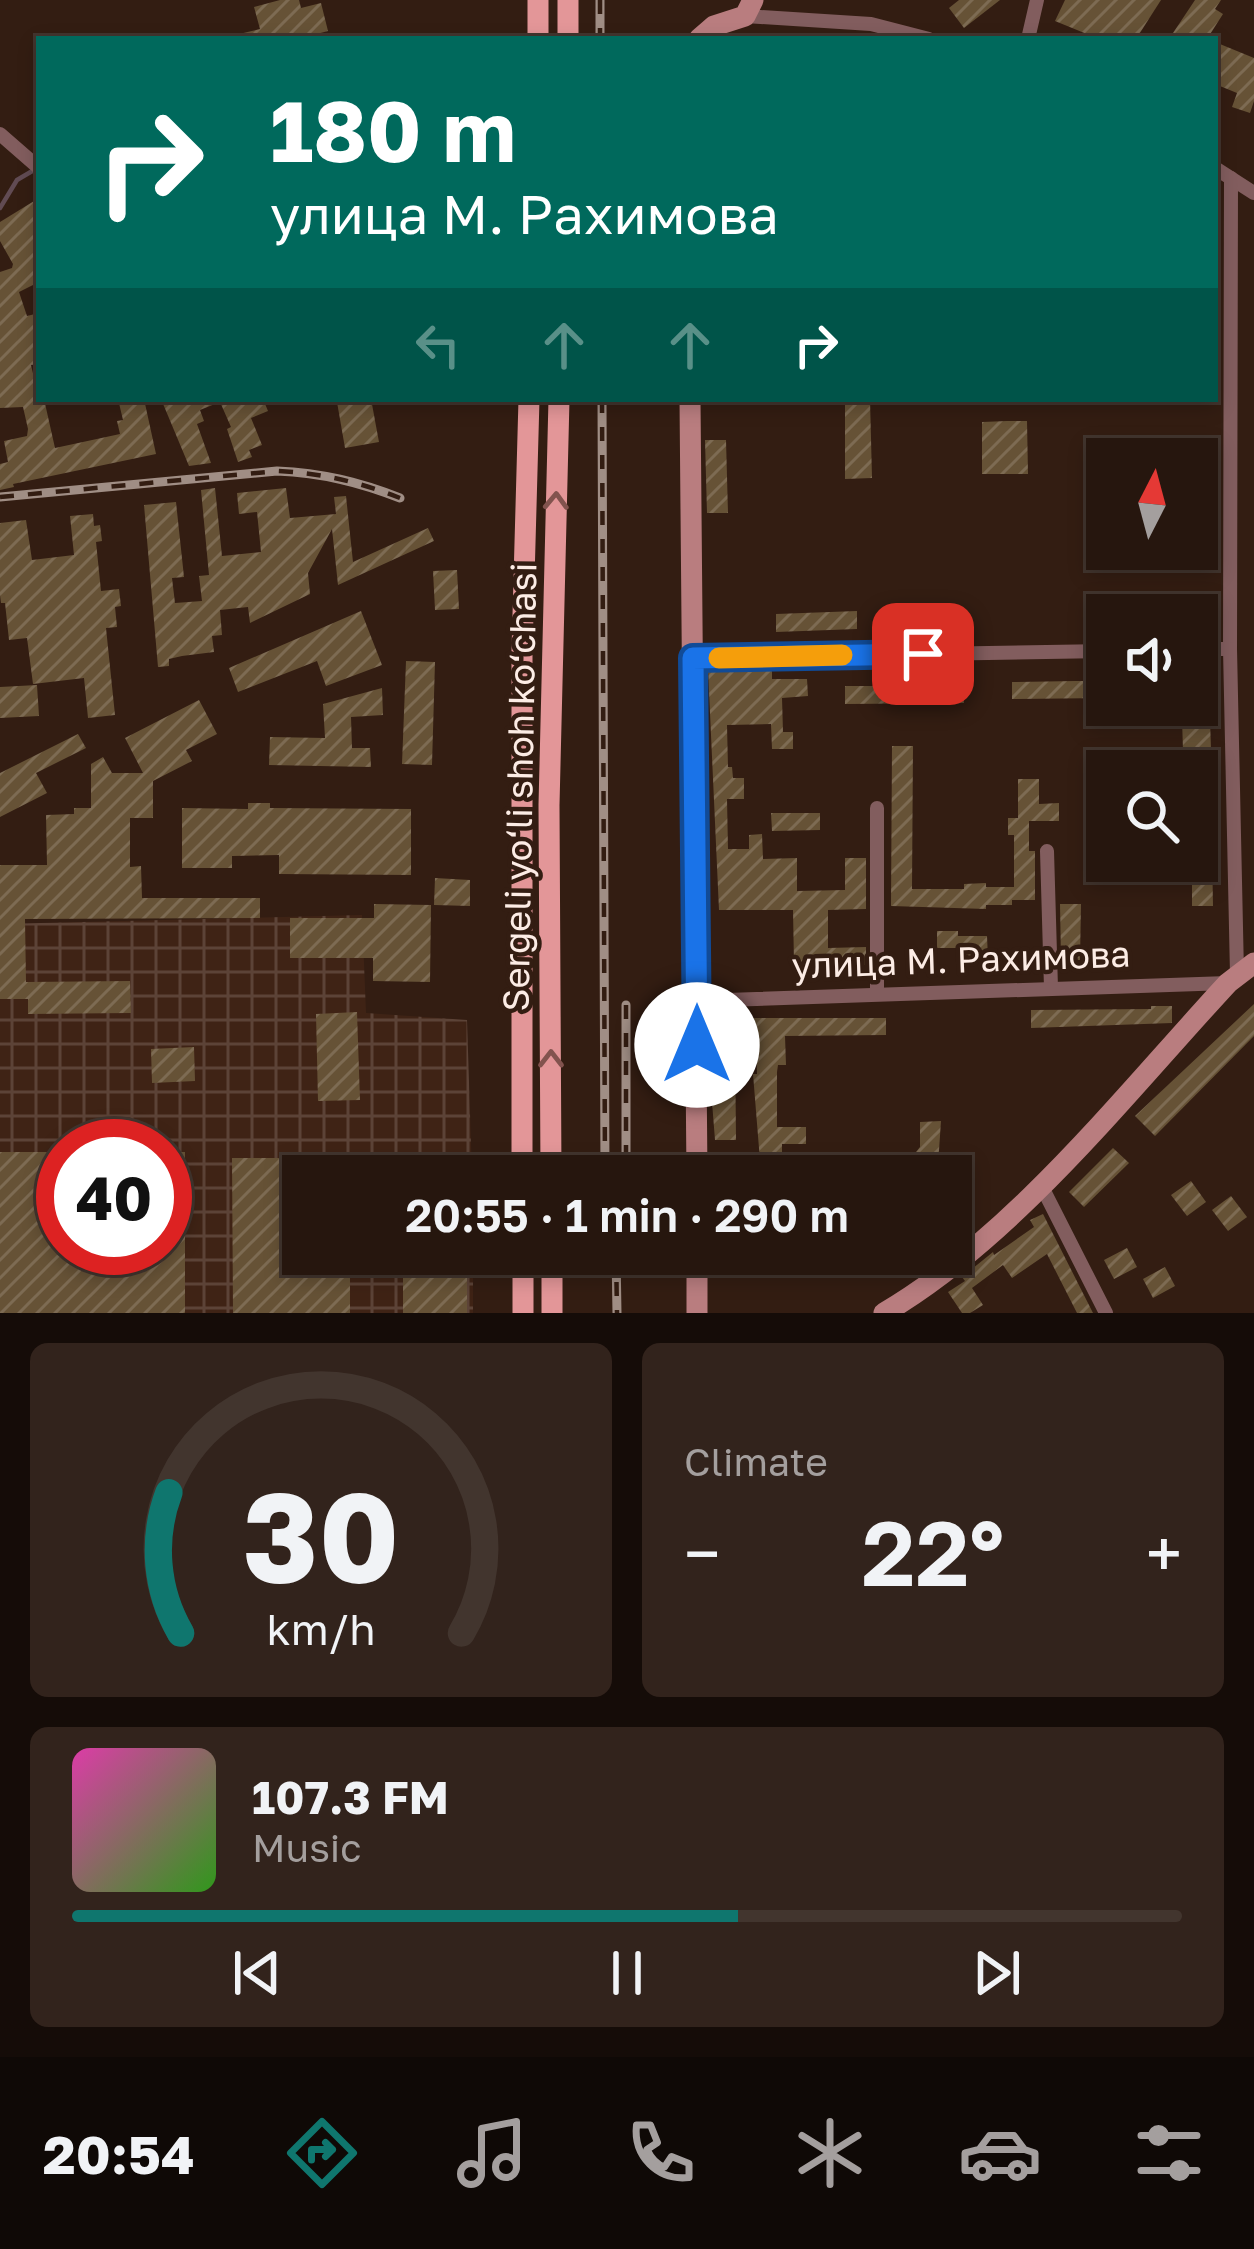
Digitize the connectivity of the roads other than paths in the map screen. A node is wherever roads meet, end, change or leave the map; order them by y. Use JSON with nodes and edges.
{"nodes":[{"id":1,"x":538,"y":0,"type":"edge"},
{"id":2,"x":568,"y":0,"type":"edge"},
{"id":3,"x":1037,"y":0,"type":"edge"},
{"id":4,"x":749,"y":8,"type":"edge"},
{"id":5,"x":538,"y":36,"type":"edge"},
{"id":6,"x":568,"y":36,"type":"edge"},
{"id":7,"x":702,"y":36,"type":"edge"},
{"id":8,"x":917,"y":36,"type":"edge"},
{"id":9,"x":1029,"y":36,"type":"edge"},
{"id":10,"x":0,"y":134,"type":"edge"},
{"id":11,"x":36,"y":166,"type":"edge"},
{"id":12,"x":1218,"y":170,"type":"edge"},
{"id":13,"x":1231,"y":178,"type":"junction"},
{"id":14,"x":1254,"y":193,"type":"edge"},
{"id":15,"x":1222,"y":310,"type":"edge"},
{"id":16,"x":529,"y":402,"type":"edge"},
{"id":17,"x":559,"y":402,"type":"edge"},
{"id":18,"x":690,"y":402,"type":"edge"},
{"id":19,"x":1218,"y":649,"type":"edge"},
{"id":20,"x":1231,"y":649,"type":"junction"},
{"id":21,"x":1086,"y":651,"type":"edge"},
{"id":22,"x":693,"y":658,"type":"junction"},
{"id":23,"x":877,"y":808,"type":"dead end"},
{"id":24,"x":1048,"y":850,"type":"dead end"},
{"id":25,"x":1240,"y":973,"type":"edge"},
{"id":26,"x":1051,"y":988,"type":"junction"},
{"id":27,"x":877,"y":994,"type":"junction"},
{"id":28,"x":697,"y":1000,"type":"junction"},
{"id":29,"x":522,"y":1155,"type":"edge"},
{"id":30,"x":551,"y":1155,"type":"edge"},
{"id":31,"x":697,"y":1155,"type":"edge"},
{"id":32,"x":1041,"y":1185,"type":"junction"},
{"id":33,"x":523,"y":1275,"type":"edge"},
{"id":34,"x":552,"y":1275,"type":"edge"},
{"id":35,"x":697,"y":1275,"type":"edge"},
{"id":36,"x":523,"y":1313,"type":"edge"},
{"id":37,"x":552,"y":1313,"type":"edge"},
{"id":38,"x":697,"y":1313,"type":"edge"},
{"id":39,"x":884,"y":1313,"type":"edge"},
{"id":40,"x":1106,"y":1313,"type":"edge"}],
"edges":[{"from":1,"to":5,"type":"main road"},
{"from":2,"to":6,"type":"main road"},
{"from":3,"to":9,"type":"street"},
{"from":4,"to":7,"type":"street"},
{"from":4,"to":8,"type":"street"},
{"from":10,"to":11,"type":"street"},
{"from":12,"to":13,"type":"street"},
{"from":13,"to":14,"type":"street"},
{"from":13,"to":15,"type":"street"},
{"from":15,"to":20,"type":"street"},
{"from":16,"to":29,"type":"main road","name":"Sergeli yo‘li shoh ko‘chasi"},
{"from":30,"to":17,"type":"main road","name":"Sergeli yo‘li shoh ko‘chasi","one_way":true},
{"from":18,"to":22,"type":"street"},
{"from":19,"to":20,"type":"street"},
{"from":20,"to":25,"type":"street"},
{"from":21,"to":22,"type":"street"},
{"from":22,"to":28,"type":"street"},
{"from":23,"to":27,"type":"street"},
{"from":24,"to":26,"type":"street"},
{"from":25,"to":26,"type":"street","name":"улица М. Рахимова"},
{"from":25,"to":32,"type":"street"},
{"from":26,"to":27,"type":"street","name":"улица М. Рахимова"},
{"from":27,"to":28,"type":"street","name":"улица М. Рахимова"},
{"from":28,"to":31,"type":"street"},
{"from":32,"to":39,"type":"street"},
{"from":32,"to":40,"type":"street"},
{"from":33,"to":36,"type":"main road"},
{"from":34,"to":37,"type":"main road"},
{"from":35,"to":38,"type":"street"}]}
